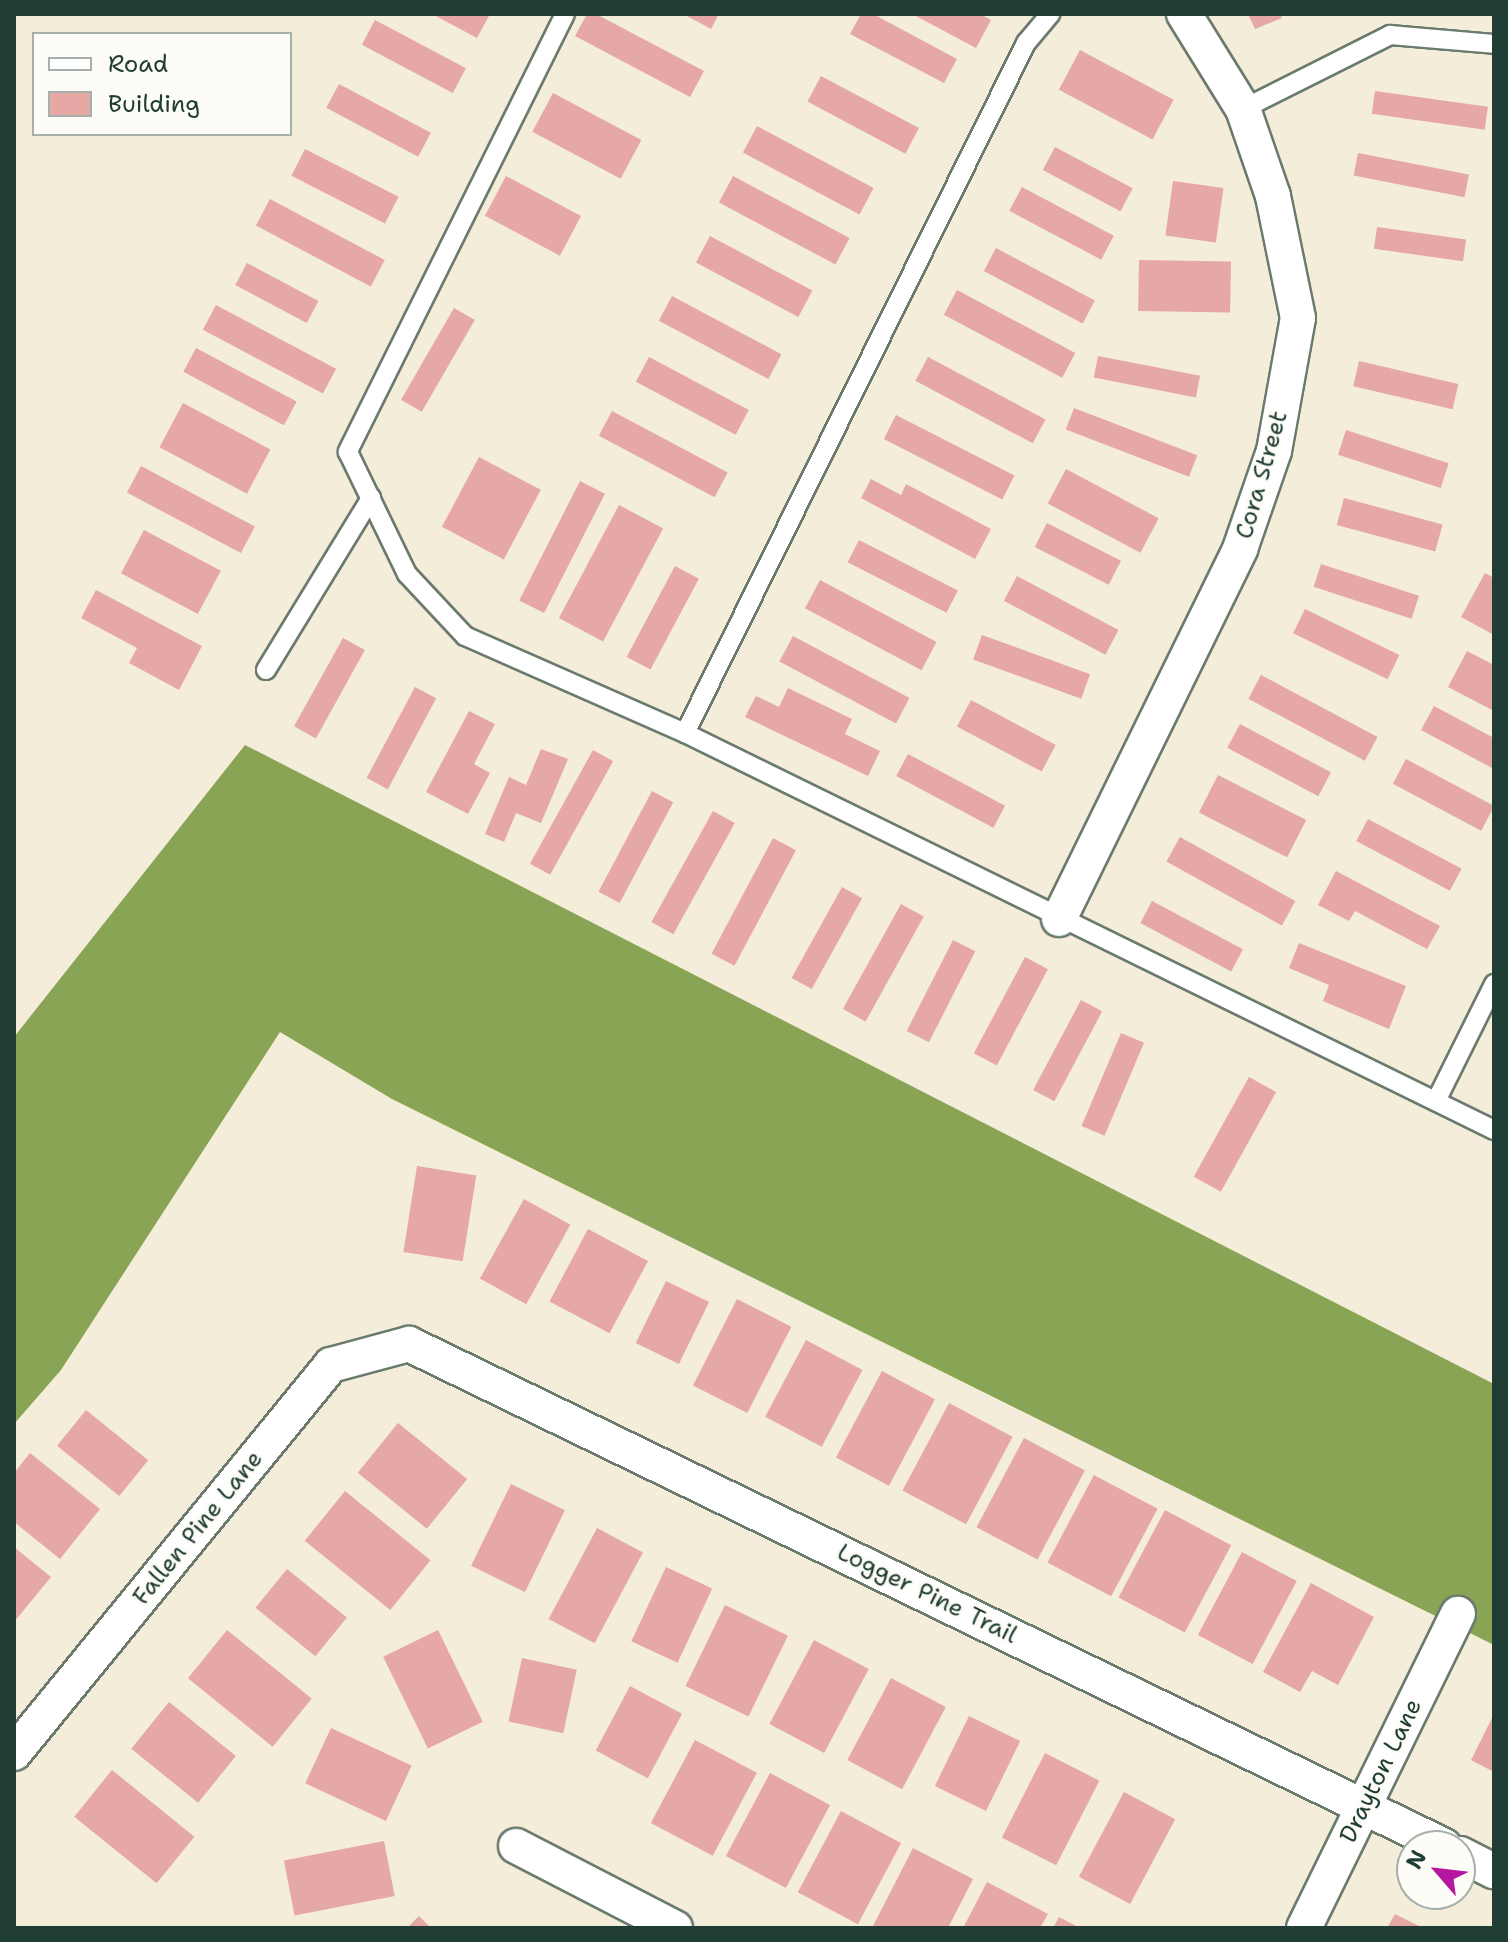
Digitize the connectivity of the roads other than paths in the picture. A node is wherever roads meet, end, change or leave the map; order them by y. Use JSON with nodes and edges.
{"nodes":[{"id":1,"x":565,"y":14,"type":"edge"},
{"id":2,"x":1050,"y":14,"type":"edge"},
{"id":3,"x":1184,"y":14,"type":"edge"},
{"id":4,"x":1494,"y":44,"type":"edge"},
{"id":5,"x":1243,"y":109,"type":"junction"},
{"id":6,"x":371,"y":498,"type":"junction"},
{"id":7,"x":266,"y":670,"type":"dead end"},
{"id":8,"x":685,"y":733,"type":"junction"},
{"id":9,"x":1059,"y":919,"type":"junction"},
{"id":10,"x":1494,"y":984,"type":"edge"},
{"id":11,"x":1436,"y":1101,"type":"junction"},
{"id":12,"x":1494,"y":1130,"type":"edge"},
{"id":13,"x":409,"y":1344,"type":"joint"},
{"id":14,"x":1458,"y":1614,"type":"dead end"},
{"id":15,"x":14,"y":1753,"type":"edge"},
{"id":16,"x":1364,"y":1805,"type":"junction"},
{"id":17,"x":1413,"y":1830,"type":"edge"},
{"id":18,"x":516,"y":1846,"type":"dead end"},
{"id":19,"x":1476,"y":1862,"type":"edge"},
{"id":20,"x":1494,"y":1871,"type":"edge"},
{"id":21,"x":675,"y":1928,"type":"edge"},
{"id":22,"x":1304,"y":1928,"type":"edge"}],
"edges":[{"from":1,"to":6,"type":"lane"},
{"from":2,"to":8,"type":"lane"},
{"from":3,"to":5,"type":"street","name":"Cora Street"},
{"from":4,"to":5,"type":"lane"},
{"from":5,"to":9,"type":"street","name":"Cora Street"},
{"from":6,"to":7,"type":"lane"},
{"from":6,"to":8,"type":"lane"},
{"from":8,"to":9,"type":"lane"},
{"from":9,"to":11,"type":"lane"},
{"from":10,"to":11,"type":"lane"},
{"from":11,"to":12,"type":"lane"},
{"from":13,"to":15,"type":"street","name":"Fallen Pine Lane"},
{"from":13,"to":16,"type":"street","name":"Logger Pine Trail"},
{"from":14,"to":16,"type":"street","name":"Drayton Lane"},
{"from":16,"to":17,"type":"street","name":"Logger Pine Trail"},
{"from":16,"to":22,"type":"street","name":"Drayton Lane"},
{"from":18,"to":21,"type":"street"},
{"from":19,"to":20,"type":"street"}]}
